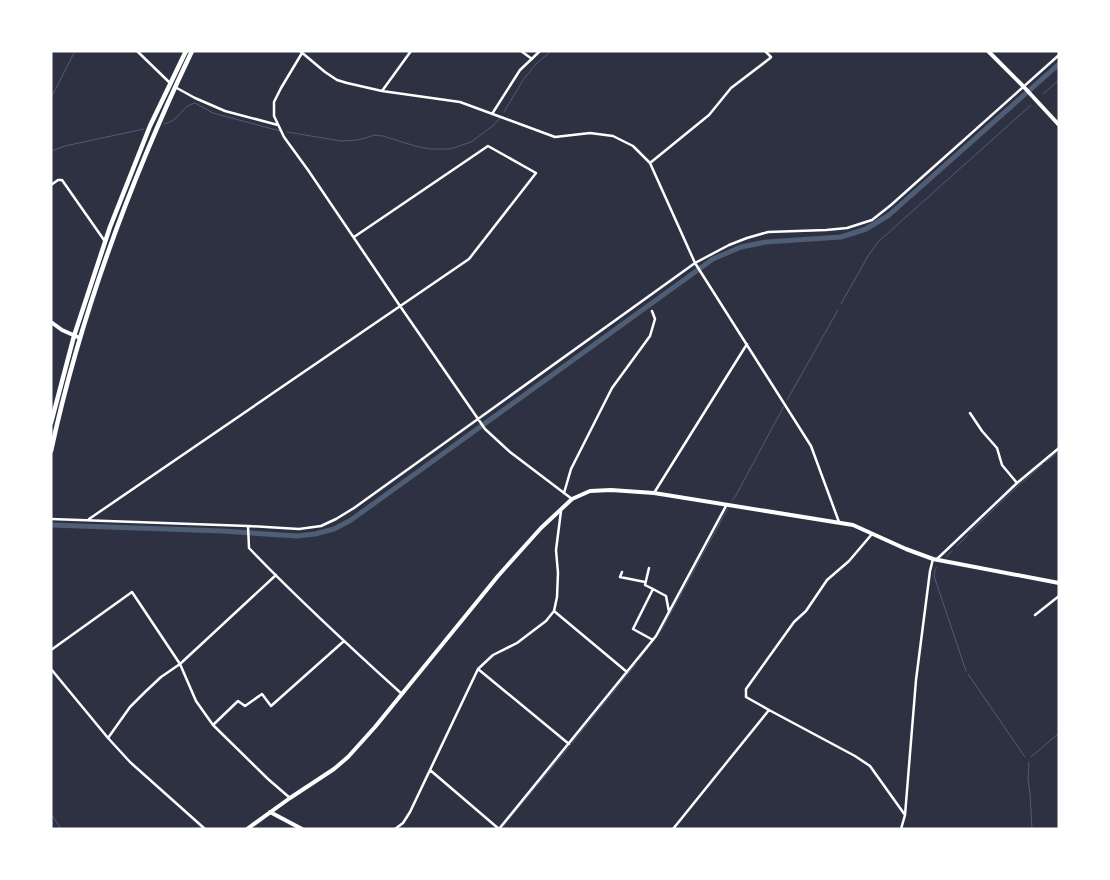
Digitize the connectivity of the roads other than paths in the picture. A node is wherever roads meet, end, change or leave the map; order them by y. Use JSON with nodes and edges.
{"nodes":[{"id":1,"x":137,"y":51,"type":"edge"},
{"id":2,"x":186,"y":51,"type":"edge"},
{"id":3,"x":192,"y":51,"type":"edge"},
{"id":4,"x":411,"y":51,"type":"edge"},
{"id":5,"x":521,"y":51,"type":"edge"},
{"id":6,"x":540,"y":51,"type":"edge"},
{"id":7,"x":766,"y":51,"type":"edge"},
{"id":8,"x":988,"y":51,"type":"edge"},
{"id":9,"x":301,"y":52,"type":"edge"},
{"id":10,"x":1059,"y":55,"type":"edge"},
{"id":11,"x":532,"y":59,"type":"junction"},
{"id":12,"x":171,"y":83,"type":"junction"},
{"id":13,"x":1023,"y":86,"type":"junction"},
{"id":14,"x":175,"y":87,"type":"junction"},
{"id":15,"x":382,"y":91,"type":"junction"},
{"id":16,"x":492,"y":114,"type":"junction"},
{"id":17,"x":278,"y":125,"type":"junction"},
{"id":18,"x":1059,"y":125,"type":"edge"},
{"id":19,"x":650,"y":163,"type":"junction"},
{"id":20,"x":51,"y":185,"type":"edge"},
{"id":21,"x":354,"y":237,"type":"junction"},
{"id":22,"x":105,"y":241,"type":"junction"},
{"id":23,"x":695,"y":263,"type":"junction"},
{"id":24,"x":400,"y":306,"type":"junction"},
{"id":25,"x":652,"y":310,"type":"dead end"},
{"id":26,"x":51,"y":322,"type":"edge"},
{"id":27,"x":74,"y":336,"type":"junction"},
{"id":28,"x":80,"y":338,"type":"junction"},
{"id":29,"x":747,"y":344,"type":"junction"},
{"id":30,"x":970,"y":413,"type":"dead end"},
{"id":31,"x":478,"y":419,"type":"junction"},
{"id":32,"x":51,"y":423,"type":"edge"},
{"id":33,"x":1059,"y":448,"type":"edge"},
{"id":34,"x":51,"y":451,"type":"edge"},
{"id":35,"x":1018,"y":483,"type":"junction"},
{"id":36,"x":564,"y":493,"type":"junction"},
{"id":37,"x":654,"y":493,"type":"junction"},
{"id":38,"x":572,"y":499,"type":"junction"},
{"id":39,"x":727,"y":504,"type":"junction"},
{"id":40,"x":562,"y":508,"type":"junction"},
{"id":41,"x":51,"y":519,"type":"edge"},
{"id":42,"x":87,"y":520,"type":"junction"},
{"id":43,"x":839,"y":522,"type":"junction"},
{"id":44,"x":248,"y":526,"type":"junction"},
{"id":45,"x":872,"y":532,"type":"junction"},
{"id":46,"x":935,"y":559,"type":"junction"},
{"id":47,"x":649,"y":568,"type":"dead end"},
{"id":48,"x":622,"y":572,"type":"dead end"},
{"id":49,"x":276,"y":575,"type":"junction"},
{"id":50,"x":646,"y":582,"type":"junction"},
{"id":51,"x":1059,"y":583,"type":"edge"},
{"id":52,"x":653,"y":589,"type":"junction"},
{"id":53,"x":1059,"y":596,"type":"edge"},
{"id":54,"x":554,"y":611,"type":"junction"},
{"id":55,"x":669,"y":613,"type":"junction"},
{"id":56,"x":1035,"y":616,"type":"dead end"},
{"id":57,"x":653,"y":640,"type":"junction"},
{"id":58,"x":344,"y":641,"type":"junction"},
{"id":59,"x":51,"y":650,"type":"edge"},
{"id":60,"x":180,"y":664,"type":"junction"},
{"id":61,"x":51,"y":669,"type":"edge"},
{"id":62,"x":478,"y":669,"type":"junction"},
{"id":63,"x":627,"y":672,"type":"junction"},
{"id":64,"x":402,"y":694,"type":"junction"},
{"id":65,"x":769,"y":710,"type":"junction"},
{"id":66,"x":213,"y":724,"type":"junction"},
{"id":67,"x":108,"y":738,"type":"junction"},
{"id":68,"x":569,"y":744,"type":"junction"},
{"id":69,"x":430,"y":770,"type":"junction"},
{"id":70,"x":290,"y":798,"type":"junction"},
{"id":71,"x":270,"y":812,"type":"junction"},
{"id":72,"x":905,"y":815,"type":"junction"},
{"id":73,"x":204,"y":829,"type":"edge"},
{"id":74,"x":247,"y":829,"type":"edge"},
{"id":75,"x":302,"y":829,"type":"edge"},
{"id":76,"x":395,"y":829,"type":"edge"},
{"id":77,"x":499,"y":829,"type":"edge"},
{"id":78,"x":673,"y":829,"type":"edge"},
{"id":79,"x":902,"y":829,"type":"edge"}],
"edges":[{"from":1,"to":12,"type":"street"},
{"from":2,"to":12,"type":"main road"},
{"from":3,"to":14,"type":"main road"},
{"from":4,"to":15,"type":"street"},
{"from":5,"to":11,"type":"street"},
{"from":6,"to":11,"type":"street"},
{"from":7,"to":19,"type":"street"},
{"from":8,"to":13,"type":"main road"},
{"from":9,"to":15,"type":"street"},
{"from":9,"to":17,"type":"street"},
{"from":10,"to":13,"type":"street"},
{"from":11,"to":16,"type":"street"},
{"from":12,"to":22,"type":"main road"},
{"from":13,"to":18,"type":"main road"},
{"from":13,"to":23,"type":"street"},
{"from":14,"to":17,"type":"street"},
{"from":14,"to":28,"type":"main road"},
{"from":15,"to":16,"type":"street"},
{"from":16,"to":19,"type":"street"},
{"from":17,"to":21,"type":"street"},
{"from":19,"to":23,"type":"street"},
{"from":20,"to":22,"type":"street"},
{"from":21,"to":24,"type":"street"},
{"from":21,"to":24,"type":"street"},
{"from":22,"to":27,"type":"main road"},
{"from":23,"to":29,"type":"street"},
{"from":23,"to":31,"type":"street"},
{"from":24,"to":31,"type":"street"},
{"from":24,"to":42,"type":"street"},
{"from":25,"to":36,"type":"street"},
{"from":26,"to":27,"type":"main road"},
{"from":27,"to":28,"type":"main road"},
{"from":27,"to":32,"type":"main road"},
{"from":28,"to":34,"type":"main road"},
{"from":29,"to":37,"type":"street"},
{"from":29,"to":43,"type":"street"},
{"from":30,"to":35,"type":"street"},
{"from":31,"to":36,"type":"street"},
{"from":31,"to":44,"type":"street"},
{"from":33,"to":35,"type":"street"},
{"from":35,"to":46,"type":"street"},
{"from":36,"to":38,"type":"street"},
{"from":37,"to":38,"type":"main road"},
{"from":37,"to":39,"type":"main road"},
{"from":38,"to":40,"type":"main road"},
{"from":39,"to":43,"type":"main road"},
{"from":39,"to":55,"type":"street"},
{"from":40,"to":54,"type":"street"},
{"from":40,"to":64,"type":"main road"},
{"from":41,"to":42,"type":"street"},
{"from":42,"to":44,"type":"street"},
{"from":43,"to":45,"type":"main road"},
{"from":44,"to":49,"type":"street"},
{"from":45,"to":46,"type":"main road"},
{"from":45,"to":65,"type":"street"},
{"from":46,"to":51,"type":"main road"},
{"from":46,"to":72,"type":"street"},
{"from":47,"to":50,"type":"street"},
{"from":48,"to":50,"type":"street"},
{"from":49,"to":58,"type":"street"},
{"from":49,"to":60,"type":"street"},
{"from":50,"to":52,"type":"street"},
{"from":52,"to":55,"type":"street"},
{"from":52,"to":57,"type":"street"},
{"from":53,"to":56,"type":"street"},
{"from":54,"to":62,"type":"street"},
{"from":54,"to":63,"type":"street"},
{"from":55,"to":57,"type":"street"},
{"from":57,"to":63,"type":"street"},
{"from":58,"to":64,"type":"street"},
{"from":58,"to":66,"type":"street"},
{"from":59,"to":60,"type":"street"},
{"from":60,"to":66,"type":"street"},
{"from":60,"to":67,"type":"street"},
{"from":61,"to":67,"type":"street"},
{"from":62,"to":68,"type":"street"},
{"from":62,"to":69,"type":"street"},
{"from":63,"to":68,"type":"street"},
{"from":64,"to":70,"type":"main road"},
{"from":65,"to":72,"type":"street"},
{"from":65,"to":78,"type":"street"},
{"from":66,"to":70,"type":"street"},
{"from":67,"to":73,"type":"street"},
{"from":68,"to":77,"type":"street"},
{"from":69,"to":76,"type":"street"},
{"from":69,"to":77,"type":"street"},
{"from":70,"to":71,"type":"main road"},
{"from":71,"to":74,"type":"main road"},
{"from":71,"to":75,"type":"main road"},
{"from":72,"to":79,"type":"street"}]}
